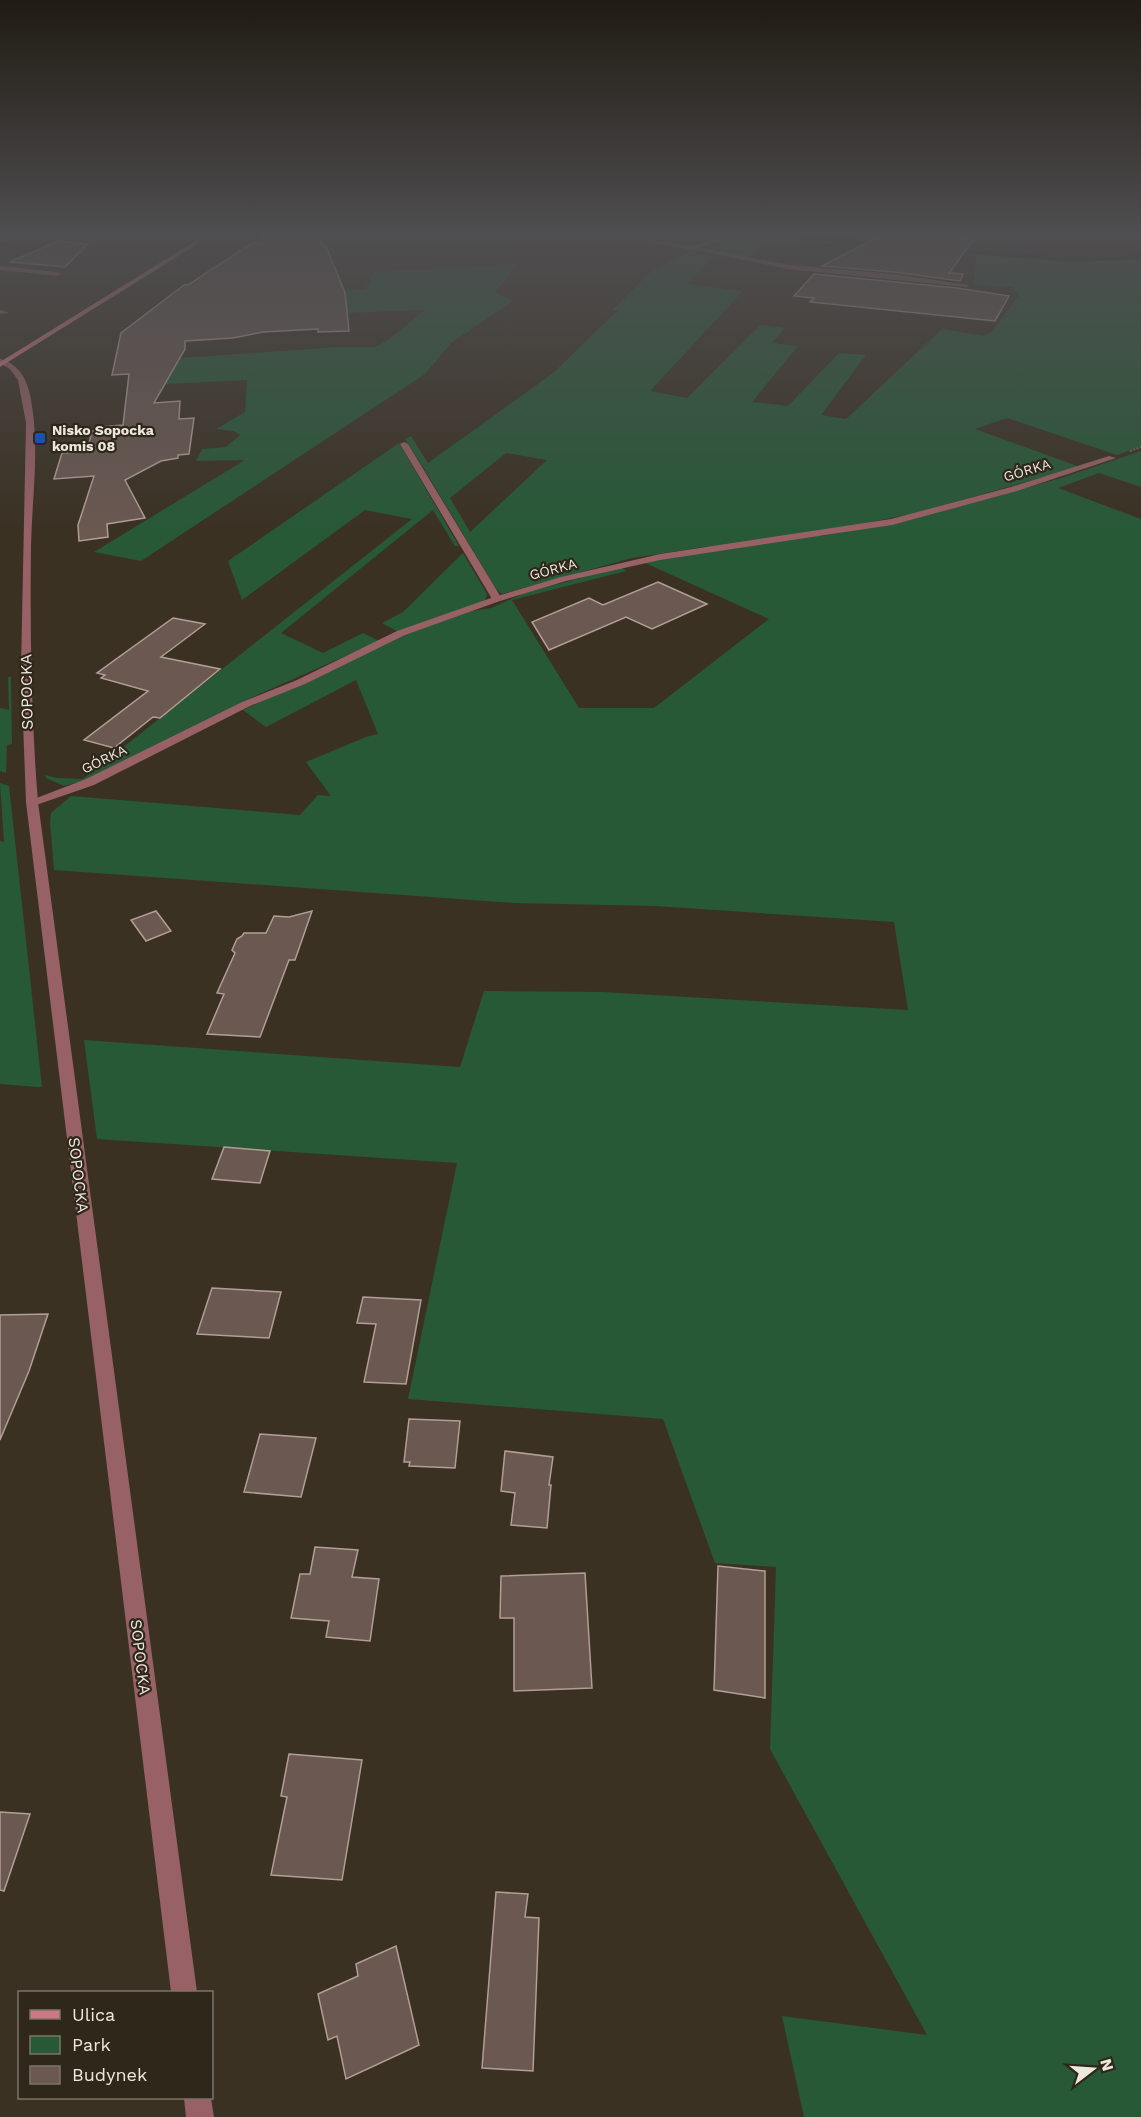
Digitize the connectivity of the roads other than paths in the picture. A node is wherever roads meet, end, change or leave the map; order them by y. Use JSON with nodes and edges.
{"nodes":[{"id":1,"x":48,"y":334,"type":"edge"},
{"id":2,"x":2,"y":362,"type":"edge"},
{"id":3,"x":404,"y":444,"type":"dead end"},
{"id":4,"x":1112,"y":458,"type":"dead end"},
{"id":5,"x":497,"y":599,"type":"junction"},
{"id":6,"x":32,"y":802,"type":"junction"},
{"id":7,"x":184,"y":1991,"type":"edge"},
{"id":8,"x":198,"y":2099,"type":"edge"},
{"id":9,"x":200,"y":2117,"type":"edge"}],
"edges":[{"from":1,"to":2,"type":"main road"},
{"from":2,"to":6,"type":"street","name":"SOPOCKA"},
{"from":3,"to":5,"type":"street"},
{"from":4,"to":5,"type":"street","name":"GÓRKA"},
{"from":5,"to":6,"type":"street","name":"GÓRKA"},
{"from":6,"to":7,"type":"street","name":"SOPOCKA"},
{"from":8,"to":9,"type":"street"}]}
